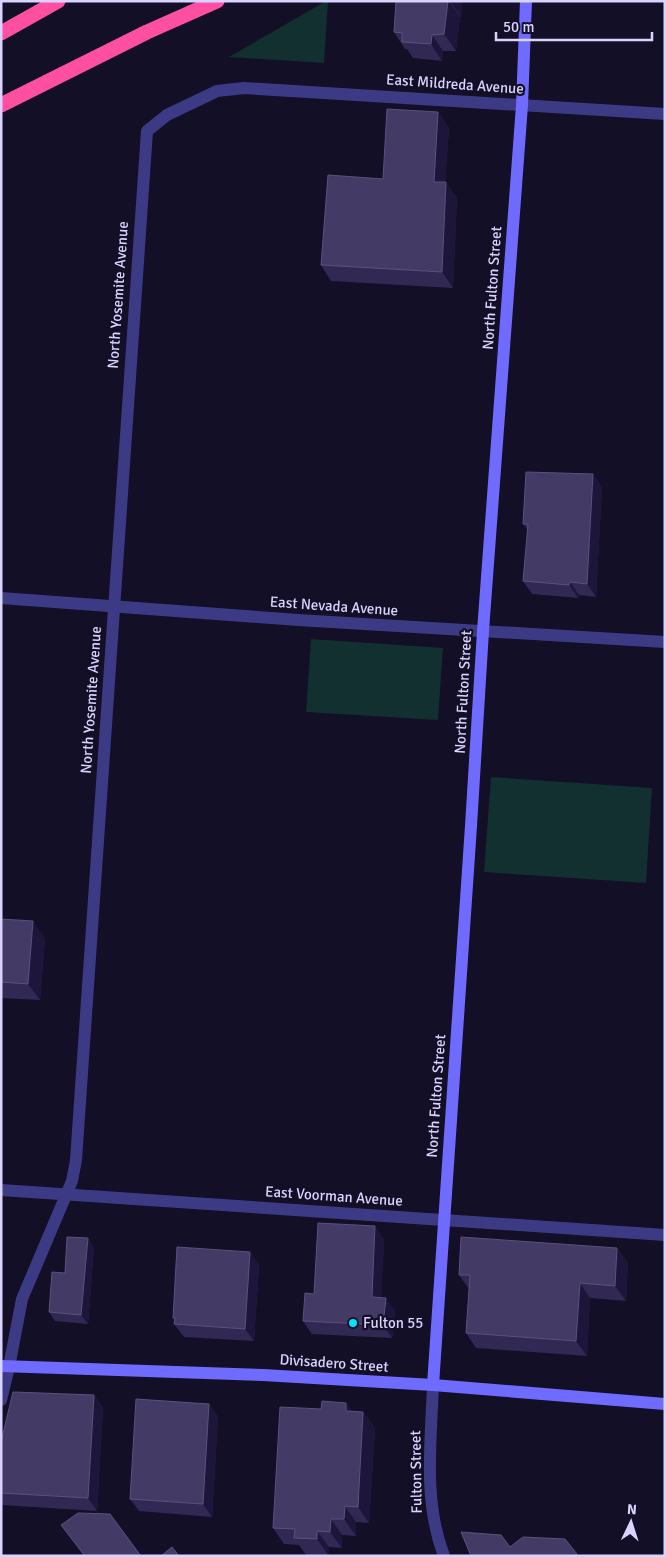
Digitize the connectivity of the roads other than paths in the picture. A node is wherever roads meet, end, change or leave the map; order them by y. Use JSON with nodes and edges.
{"nodes":[{"id":1,"x":58,"y":1,"type":"edge"},
{"id":2,"x":217,"y":1,"type":"edge"},
{"id":3,"x":526,"y":1,"type":"edge"},
{"id":4,"x":1,"y":34,"type":"edge"},
{"id":5,"x":244,"y":88,"type":"joint"},
{"id":6,"x":1,"y":105,"type":"edge"},
{"id":7,"x":522,"y":105,"type":"junction"},
{"id":8,"x":665,"y":114,"type":"edge"},
{"id":9,"x":1,"y":598,"type":"edge"},
{"id":10,"x":114,"y":606,"type":"junction"},
{"id":11,"x":482,"y":631,"type":"junction"},
{"id":12,"x":665,"y":642,"type":"edge"},
{"id":13,"x":1,"y":1190,"type":"edge"},
{"id":14,"x":67,"y":1194,"type":"junction"},
{"id":15,"x":443,"y":1220,"type":"junction"},
{"id":16,"x":665,"y":1235,"type":"edge"},
{"id":17,"x":5,"y":1367,"type":"edge"},
{"id":18,"x":433,"y":1385,"type":"junction"},
{"id":19,"x":1,"y":1400,"type":"edge"},
{"id":20,"x":665,"y":1404,"type":"edge"},
{"id":21,"x":444,"y":1556,"type":"edge"}],
"edges":[{"from":1,"to":4,"type":"highway"},
{"from":2,"to":6,"type":"highway"},
{"from":3,"to":7,"type":"main road","name":"North Fulton Street"},
{"from":5,"to":7,"type":"street","name":"East Mildreda Avenue"},
{"from":5,"to":10,"type":"street","name":"North Yosemite Avenue"},
{"from":7,"to":8,"type":"street","name":"East Mildreda Avenue"},
{"from":7,"to":11,"type":"main road","name":"North Fulton Street"},
{"from":9,"to":10,"type":"street","name":"East Nevada Avenue"},
{"from":10,"to":11,"type":"street","name":"East Nevada Avenue"},
{"from":10,"to":14,"type":"street","name":"North Yosemite Avenue"},
{"from":11,"to":12,"type":"street","name":"East Nevada Avenue"},
{"from":11,"to":15,"type":"main road","name":"North Fulton Street"},
{"from":13,"to":14,"type":"street","name":"East Voorman Avenue"},
{"from":14,"to":15,"type":"street","name":"East Voorman Avenue"},
{"from":14,"to":17,"type":"street","name":"North Yosemite Avenue"},
{"from":15,"to":16,"type":"street","name":"East Voorman Avenue"},
{"from":15,"to":18,"type":"main road","name":"North Fulton Street"},
{"from":17,"to":18,"type":"main road","name":"Divisadero Street"},
{"from":17,"to":19,"type":"street","name":"North Yosemite Avenue"},
{"from":18,"to":20,"type":"main road","name":"Divisadero Street"},
{"from":18,"to":21,"type":"street","name":"Fulton Street"}]}
